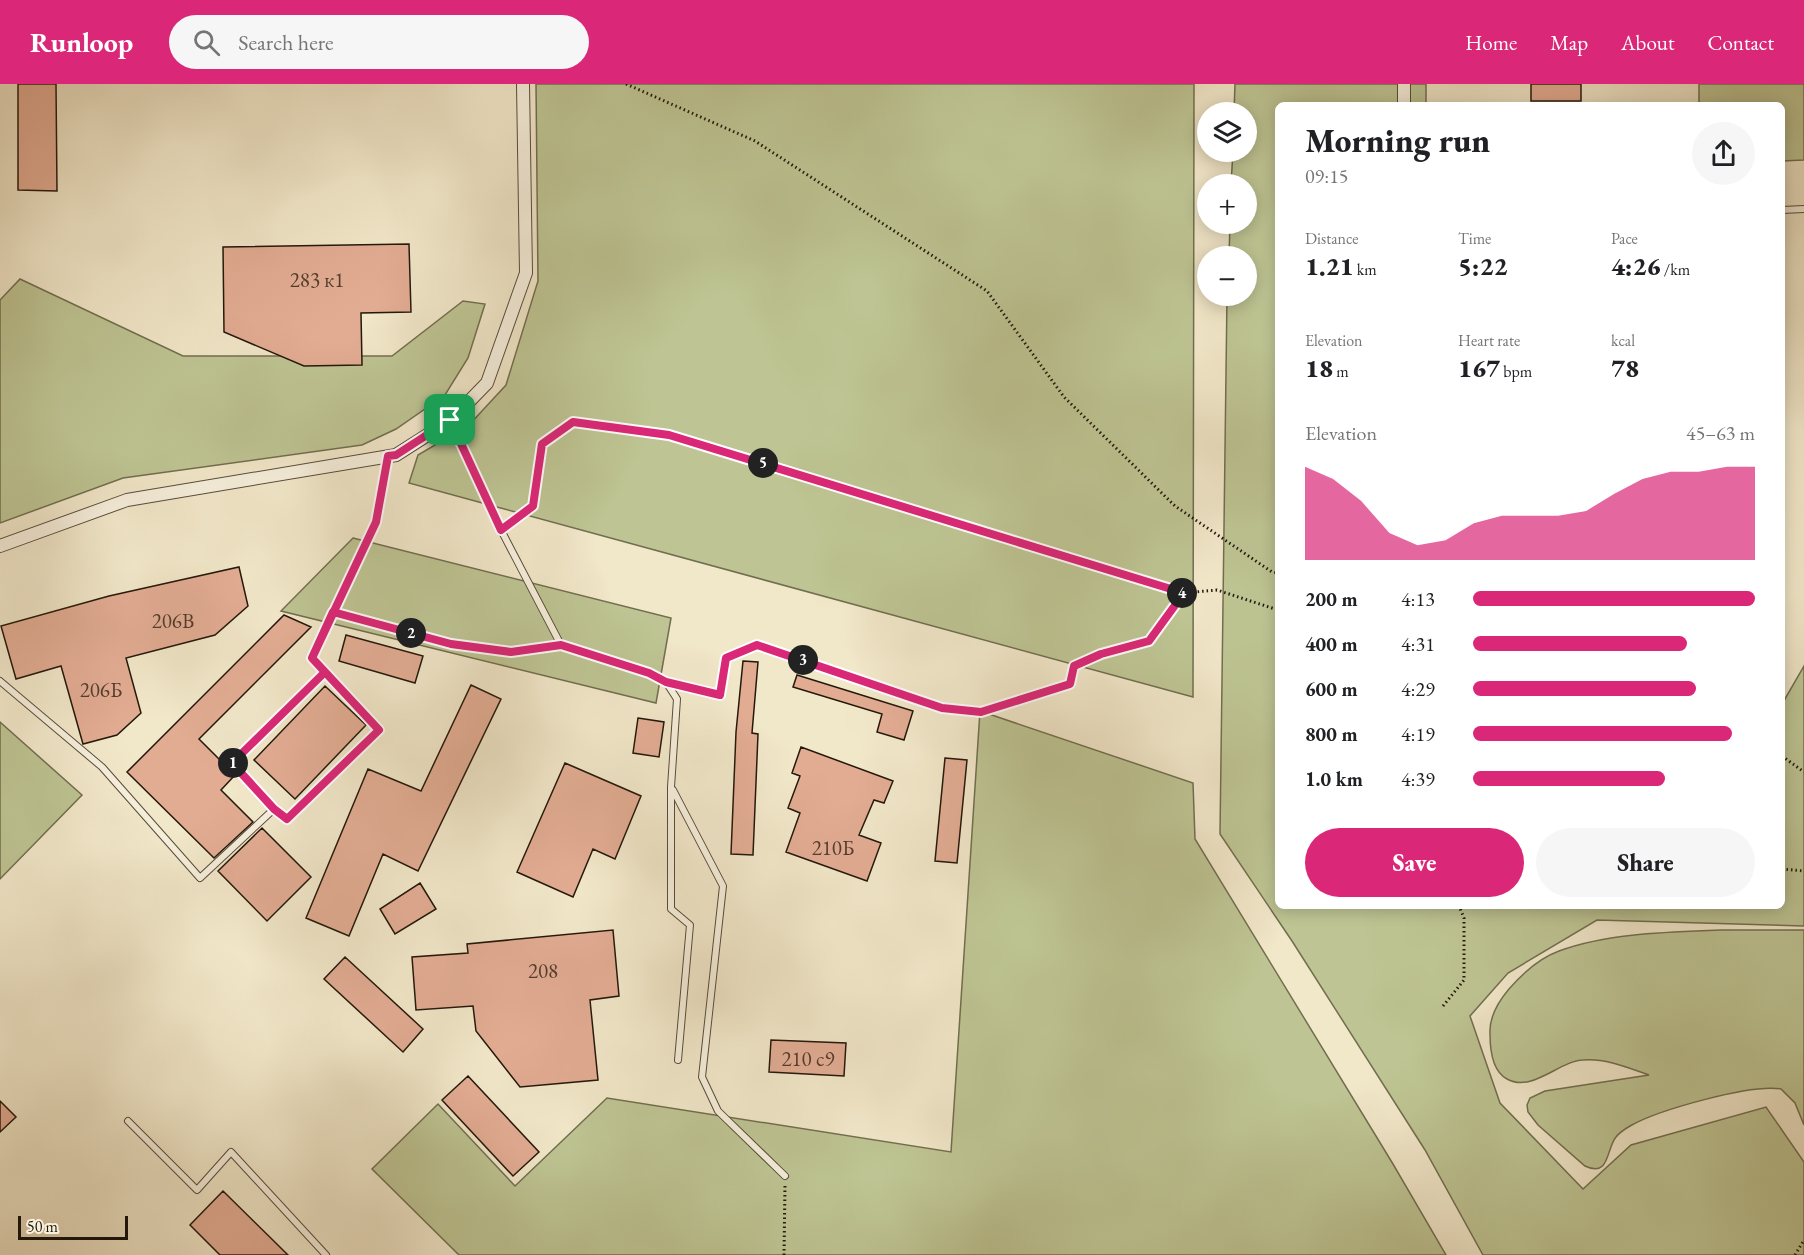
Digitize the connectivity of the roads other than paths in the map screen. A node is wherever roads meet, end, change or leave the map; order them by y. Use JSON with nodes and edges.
{"nodes":[{"id":1,"x":523,"y":84,"type":"edge"},
{"id":2,"x":1404,"y":84,"type":"edge"},
{"id":3,"x":1404,"y":102,"type":"edge"},
{"id":4,"x":1804,"y":209,"type":"edge"},
{"id":5,"x":1785,"y":210,"type":"edge"},
{"id":6,"x":450,"y":420,"type":"junction"},
{"id":7,"x":388,"y":456,"type":"junction"},
{"id":8,"x":0,"y":546,"type":"edge"},
{"id":9,"x":333,"y":612,"type":"junction"},
{"id":10,"x":561,"y":645,"type":"junction"},
{"id":11,"x":325,"y":672,"type":"junction"},
{"id":12,"x":0,"y":681,"type":"edge"},
{"id":13,"x":666,"y":682,"type":"junction"},
{"id":14,"x":720,"y":695,"type":"road end"},
{"id":15,"x":671,"y":787,"type":"junction"},
{"id":16,"x":274,"y":809,"type":"junction"},
{"id":17,"x":678,"y":1060,"type":"dead end"},
{"id":18,"x":128,"y":1121,"type":"dead end"},
{"id":19,"x":785,"y":1176,"type":"road end"},
{"id":20,"x":326,"y":1255,"type":"edge"}],
"edges":[{"from":1,"to":6,"type":"street"},
{"from":2,"to":3,"type":"street"},
{"from":4,"to":5,"type":"lane"},
{"from":6,"to":7,"type":"street"},
{"from":6,"to":10,"type":"lane"},
{"from":7,"to":8,"type":"street"},
{"from":7,"to":9,"type":"lane"},
{"from":9,"to":10,"type":"lane"},
{"from":9,"to":11,"type":"lane"},
{"from":10,"to":13,"type":"lane"},
{"from":11,"to":16,"type":"lane"},
{"from":11,"to":16,"type":"lane"},
{"from":12,"to":16,"type":"lane"},
{"from":13,"to":14,"type":"lane"},
{"from":13,"to":15,"type":"lane"},
{"from":15,"to":17,"type":"lane"},
{"from":15,"to":19,"type":"lane"},
{"from":18,"to":20,"type":"lane"}]}
